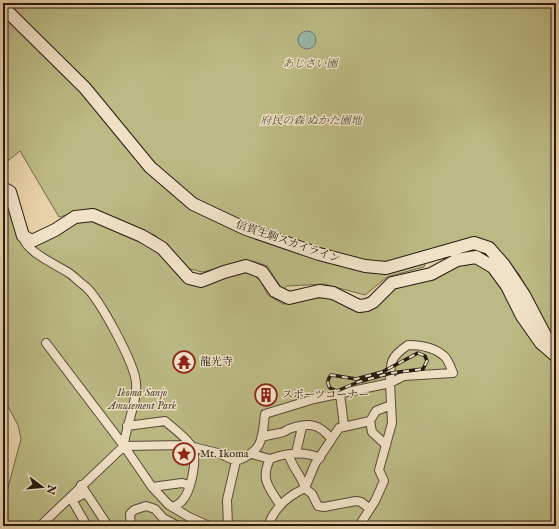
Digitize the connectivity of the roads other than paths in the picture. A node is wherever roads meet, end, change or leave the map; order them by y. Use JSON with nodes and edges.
{"nodes":[{"id":1,"x":3,"y":7,"type":"edge"},
{"id":2,"x":3,"y":188,"type":"edge"},
{"id":3,"x":22,"y":236,"type":"junction"},
{"id":4,"x":46,"y":343,"type":"dead end"},
{"id":5,"x":556,"y":346,"type":"edge"},
{"id":6,"x":556,"y":356,"type":"edge"},
{"id":7,"x":390,"y":382,"type":"junction"},
{"id":8,"x":340,"y":394,"type":"junction"},
{"id":9,"x":391,"y":404,"type":"junction"},
{"id":10,"x":370,"y":420,"type":"junction"},
{"id":11,"x":127,"y":426,"type":"junction"},
{"id":12,"x":344,"y":426,"type":"junction"},
{"id":13,"x":302,"y":427,"type":"junction"},
{"id":14,"x":262,"y":436,"type":"junction"},
{"id":15,"x":331,"y":439,"type":"junction"},
{"id":16,"x":386,"y":445,"type":"junction"},
{"id":17,"x":124,"y":446,"type":"junction"},
{"id":18,"x":192,"y":446,"type":"junction"},
{"id":19,"x":252,"y":454,"type":"junction"},
{"id":20,"x":293,"y":454,"type":"junction"},
{"id":21,"x":320,"y":458,"type":"junction"},
{"id":22,"x":270,"y":459,"type":"junction"},
{"id":23,"x":236,"y":461,"type":"junction"},
{"id":24,"x":81,"y":485,"type":"junction"},
{"id":25,"x":189,"y":485,"type":"junction"},
{"id":26,"x":152,"y":487,"type":"junction"},
{"id":27,"x":305,"y":488,"type":"junction"},
{"id":28,"x":86,"y":493,"type":"junction"},
{"id":29,"x":280,"y":505,"type":"junction"},
{"id":30,"x":173,"y":507,"type":"junction"},
{"id":31,"x":370,"y":509,"type":"junction"},
{"id":32,"x":40,"y":526,"type":"edge"},
{"id":33,"x":87,"y":526,"type":"edge"},
{"id":34,"x":108,"y":526,"type":"edge"},
{"id":35,"x":131,"y":526,"type":"edge"},
{"id":36,"x":178,"y":526,"type":"edge"},
{"id":37,"x":209,"y":526,"type":"edge"},
{"id":38,"x":228,"y":526,"type":"edge"},
{"id":39,"x":268,"y":526,"type":"edge"},
{"id":40,"x":359,"y":526,"type":"edge"}],
"edges":[{"from":1,"to":5,"type":"street","name":"信貴生駒スカイライン"},
{"from":2,"to":3,"type":"street"},
{"from":3,"to":6,"type":"street"},
{"from":3,"to":11,"type":"street"},
{"from":4,"to":17,"type":"street"},
{"from":7,"to":7,"type":"street"},
{"from":7,"to":8,"type":"street"},
{"from":7,"to":9,"type":"street"},
{"from":8,"to":12,"type":"street"},
{"from":8,"to":14,"type":"street"},
{"from":9,"to":10,"type":"street"},
{"from":9,"to":16,"type":"street"},
{"from":10,"to":12,"type":"street"},
{"from":10,"to":16,"type":"street"},
{"from":11,"to":17,"type":"street"},
{"from":11,"to":18,"type":"street"},
{"from":12,"to":15,"type":"street"},
{"from":13,"to":14,"type":"street"},
{"from":13,"to":15,"type":"street"},
{"from":13,"to":20,"type":"street"},
{"from":14,"to":19,"type":"street"},
{"from":15,"to":21,"type":"street"},
{"from":16,"to":31,"type":"street"},
{"from":17,"to":18,"type":"street"},
{"from":17,"to":24,"type":"street"},
{"from":17,"to":26,"type":"street"},
{"from":18,"to":23,"type":"street"},
{"from":18,"to":25,"type":"street"},
{"from":19,"to":22,"type":"street"},
{"from":19,"to":23,"type":"street"},
{"from":20,"to":21,"type":"street"},
{"from":20,"to":22,"type":"street"},
{"from":20,"to":27,"type":"street"},
{"from":21,"to":27,"type":"street"},
{"from":22,"to":29,"type":"street"},
{"from":23,"to":38,"type":"street"},
{"from":24,"to":28,"type":"street"},
{"from":24,"to":32,"type":"street"},
{"from":25,"to":26,"type":"street"},
{"from":25,"to":30,"type":"street"},
{"from":26,"to":30,"type":"street"},
{"from":27,"to":29,"type":"street"},
{"from":27,"to":31,"type":"street"},
{"from":28,"to":33,"type":"street"},
{"from":28,"to":34,"type":"street"},
{"from":29,"to":39,"type":"street"},
{"from":30,"to":37,"type":"street"},
{"from":31,"to":40,"type":"street"},
{"from":35,"to":36,"type":"street"}]}
